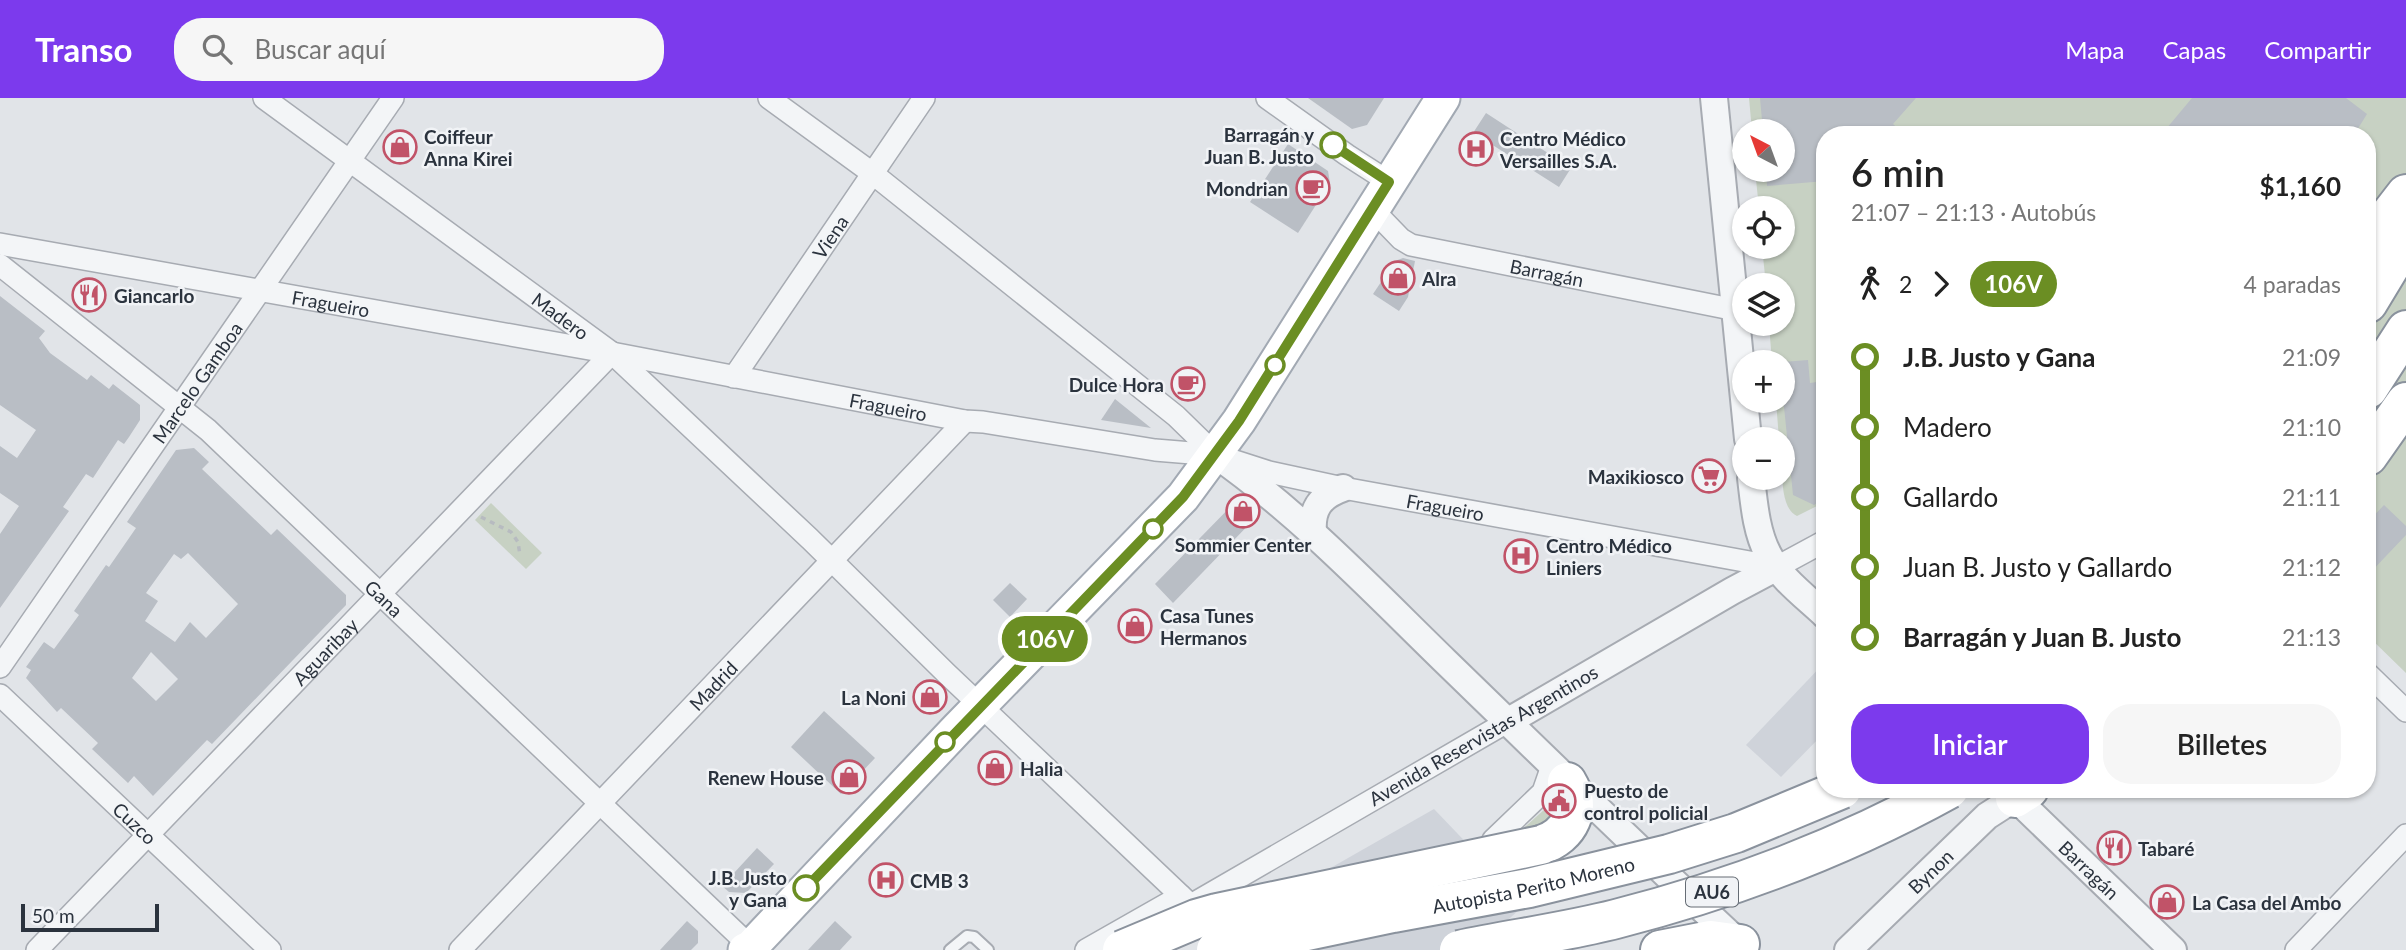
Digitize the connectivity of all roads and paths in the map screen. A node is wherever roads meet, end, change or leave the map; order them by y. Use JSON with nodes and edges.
{"nodes":[{"id":1,"x":264,"y":98,"type":"edge"},
{"id":2,"x":393,"y":98,"type":"edge"},
{"id":3,"x":769,"y":98,"type":"edge"},
{"id":4,"x":925,"y":98,"type":"edge"},
{"id":5,"x":1267,"y":98,"type":"edge"},
{"id":6,"x":1443,"y":98,"type":"edge"},
{"id":7,"x":1714,"y":98,"type":"edge"},
{"id":8,"x":351,"y":160,"type":"junction"},
{"id":9,"x":872,"y":173,"type":"junction"},
{"id":10,"x":2406,"y":194,"type":"edge"},
{"id":11,"x":1381,"y":195,"type":"junction"},
{"id":12,"x":2376,"y":233,"type":"edge"},
{"id":13,"x":2406,"y":240,"type":"edge"},
{"id":14,"x":8,"y":245,"type":"edge"},
{"id":15,"x":0,"y":264,"type":"edge"},
{"id":16,"x":1732,"y":273,"type":"edge"},
{"id":17,"x":260,"y":290,"type":"junction"},
{"id":18,"x":2376,"y":290,"type":"edge"},
{"id":19,"x":1732,"y":309,"type":"edge"},
{"id":20,"x":2406,"y":330,"type":"edge"},
{"id":21,"x":1738,"y":336,"type":"edge"},
{"id":22,"x":612,"y":353,"type":"junction"},
{"id":23,"x":734,"y":377,"type":"junction"},
{"id":24,"x":2376,"y":377,"type":"edge"},
{"id":25,"x":2406,"y":402,"type":"edge"},
{"id":26,"x":180,"y":408,"type":"junction"},
{"id":27,"x":965,"y":421,"type":"junction"},
{"id":28,"x":1747,"y":427,"type":"edge"},
{"id":29,"x":2376,"y":445,"type":"edge"},
{"id":30,"x":1216,"y":455,"type":"junction"},
{"id":31,"x":1343,"y":488,"type":"junction"},
{"id":32,"x":1753,"y":490,"type":"edge"},
{"id":33,"x":467,"y":504,"type":"junction"},
{"id":34,"x":1313,"y":533,"type":"junction"},
{"id":35,"x":1816,"y":546,"type":"edge"},
{"id":36,"x":520,"y":555,"type":"dead end"},
{"id":37,"x":833,"y":561,"type":"junction"},
{"id":38,"x":1777,"y":567,"type":"junction"},
{"id":39,"x":381,"y":593,"type":"junction"},
{"id":40,"x":1816,"y":606,"type":"edge"},
{"id":41,"x":0,"y":667,"type":"edge"},
{"id":42,"x":2376,"y":682,"type":"edge"},
{"id":43,"x":0,"y":695,"type":"edge"},
{"id":44,"x":980,"y":705,"type":"junction"},
{"id":45,"x":2406,"y":711,"type":"edge"},
{"id":46,"x":1507,"y":722,"type":"junction"},
{"id":47,"x":1560,"y":774,"type":"junction"},
{"id":48,"x":1820,"y":798,"type":"edge"},
{"id":49,"x":1933,"y":798,"type":"edge"},
{"id":50,"x":2010,"y":798,"type":"edge"},
{"id":51,"x":2023,"y":798,"type":"edge"},
{"id":52,"x":600,"y":803,"type":"junction"},
{"id":53,"x":148,"y":834,"type":"junction"},
{"id":54,"x":2406,"y":835,"type":"edge"},
{"id":55,"x":1493,"y":840,"type":"dead end"},
{"id":56,"x":1190,"y":904,"type":"junction"},
{"id":57,"x":1743,"y":947,"type":"edge"},
{"id":58,"x":750,"y":949,"type":"edge"},
{"id":59,"x":37,"y":950,"type":"edge"},
{"id":60,"x":270,"y":950,"type":"edge"},
{"id":61,"x":460,"y":950,"type":"edge"},
{"id":62,"x":950,"y":950,"type":"edge"},
{"id":63,"x":988,"y":950,"type":"edge"},
{"id":64,"x":1086,"y":950,"type":"edge"},
{"id":65,"x":1122,"y":950,"type":"edge"},
{"id":66,"x":1216,"y":950,"type":"edge"},
{"id":67,"x":1459,"y":950,"type":"edge"},
{"id":68,"x":1660,"y":950,"type":"edge"},
{"id":69,"x":1848,"y":950,"type":"edge"},
{"id":70,"x":2173,"y":950,"type":"edge"},
{"id":71,"x":2296,"y":950,"type":"edge"}],
"edges":[{"from":1,"to":8,"type":"street","name":"Madero"},
{"from":2,"to":8,"type":"street","name":"Marcelo Gamboa"},
{"from":3,"to":9,"type":"street"},
{"from":4,"to":9,"type":"street","name":"Viena"},
{"from":5,"to":11,"type":"street","name":"Barragán"},
{"from":6,"to":11,"type":"main road"},
{"from":7,"to":16,"type":"street"},
{"from":8,"to":17,"type":"street","name":"Marcelo Gamboa"},
{"from":8,"to":22,"type":"street","name":"Madero"},
{"from":9,"to":23,"type":"street","name":"Viena"},
{"from":9,"to":30,"type":"street"},
{"from":10,"to":12,"type":"highway"},
{"from":11,"to":19,"type":"street","name":"Barragán"},
{"from":11,"to":30,"type":"main road"},
{"from":13,"to":18,"type":"highway"},
{"from":14,"to":15,"type":"street"},
{"from":14,"to":17,"type":"street","name":"Fragueiro"},
{"from":15,"to":26,"type":"street","name":"Gana"},
{"from":17,"to":22,"type":"street","name":"Fragueiro"},
{"from":17,"to":26,"type":"street","name":"Marcelo Gamboa"},
{"from":20,"to":24,"type":"highway"},
{"from":21,"to":28,"type":"street"},
{"from":22,"to":23,"type":"street","name":"Fragueiro"},
{"from":22,"to":33,"type":"street","name":"Aguaribay"},
{"from":22,"to":37,"type":"street","name":"Madero"},
{"from":23,"to":27,"type":"street","name":"Fragueiro"},
{"from":25,"to":29,"type":"highway"},
{"from":26,"to":39,"type":"street","name":"Gana"},
{"from":26,"to":41,"type":"street","name":"Marcelo Gamboa"},
{"from":27,"to":30,"type":"street","name":"Fragueiro"},
{"from":27,"to":37,"type":"street","name":"Madrid"},
{"from":30,"to":31,"type":"street","name":"Fragueiro"},
{"from":30,"to":34,"type":"street"},
{"from":30,"to":44,"type":"main road"},
{"from":31,"to":34,"type":"street"},
{"from":31,"to":38,"type":"street","name":"Fragueiro"},
{"from":32,"to":38,"type":"street"},
{"from":33,"to":36,"type":"path"},
{"from":33,"to":39,"type":"street","name":"Aguaribay"},
{"from":34,"to":46,"type":"street"},
{"from":35,"to":38,"type":"street"},
{"from":37,"to":44,"type":"street","name":"Madero"},
{"from":37,"to":52,"type":"street","name":"Madrid"},
{"from":38,"to":40,"type":"street"},
{"from":38,"to":46,"type":"street","name":"Avenida Reservistas Argentinos"},
{"from":39,"to":52,"type":"street","name":"Gana"},
{"from":39,"to":53,"type":"street","name":"Aguaribay"},
{"from":42,"to":45,"type":"street"},
{"from":43,"to":53,"type":"street","name":"Cuzco"},
{"from":44,"to":56,"type":"street","name":"Madero"},
{"from":44,"to":58,"type":"main road"},
{"from":46,"to":47,"type":"street"},
{"from":46,"to":56,"type":"street","name":"Avenida Reservistas Argentinos"},
{"from":47,"to":55,"type":"street"},
{"from":47,"to":57,"type":"street"},
{"from":47,"to":65,"type":"highway","bridge":true},
{"from":48,"to":66,"type":"highway","name":"Autopista Perito Moreno","number":"AU6","bridge":true},
{"from":49,"to":67,"type":"highway","number":"AU6","bridge":true},
{"from":50,"to":69,"type":"street","name":"Bynon"},
{"from":51,"to":70,"type":"street","name":"Barragán"},
{"from":52,"to":58,"type":"street","name":"Gana"},
{"from":52,"to":61,"type":"street","name":"Madrid"},
{"from":53,"to":59,"type":"street","name":"Aguaribay"},
{"from":53,"to":60,"type":"street","name":"Cuzco"},
{"from":54,"to":71,"type":"street"},
{"from":56,"to":64,"type":"street","name":"Avenida Reservistas Argentinos"},
{"from":57,"to":68,"type":"highway"},
{"from":62,"to":63,"type":"lane"}]}
